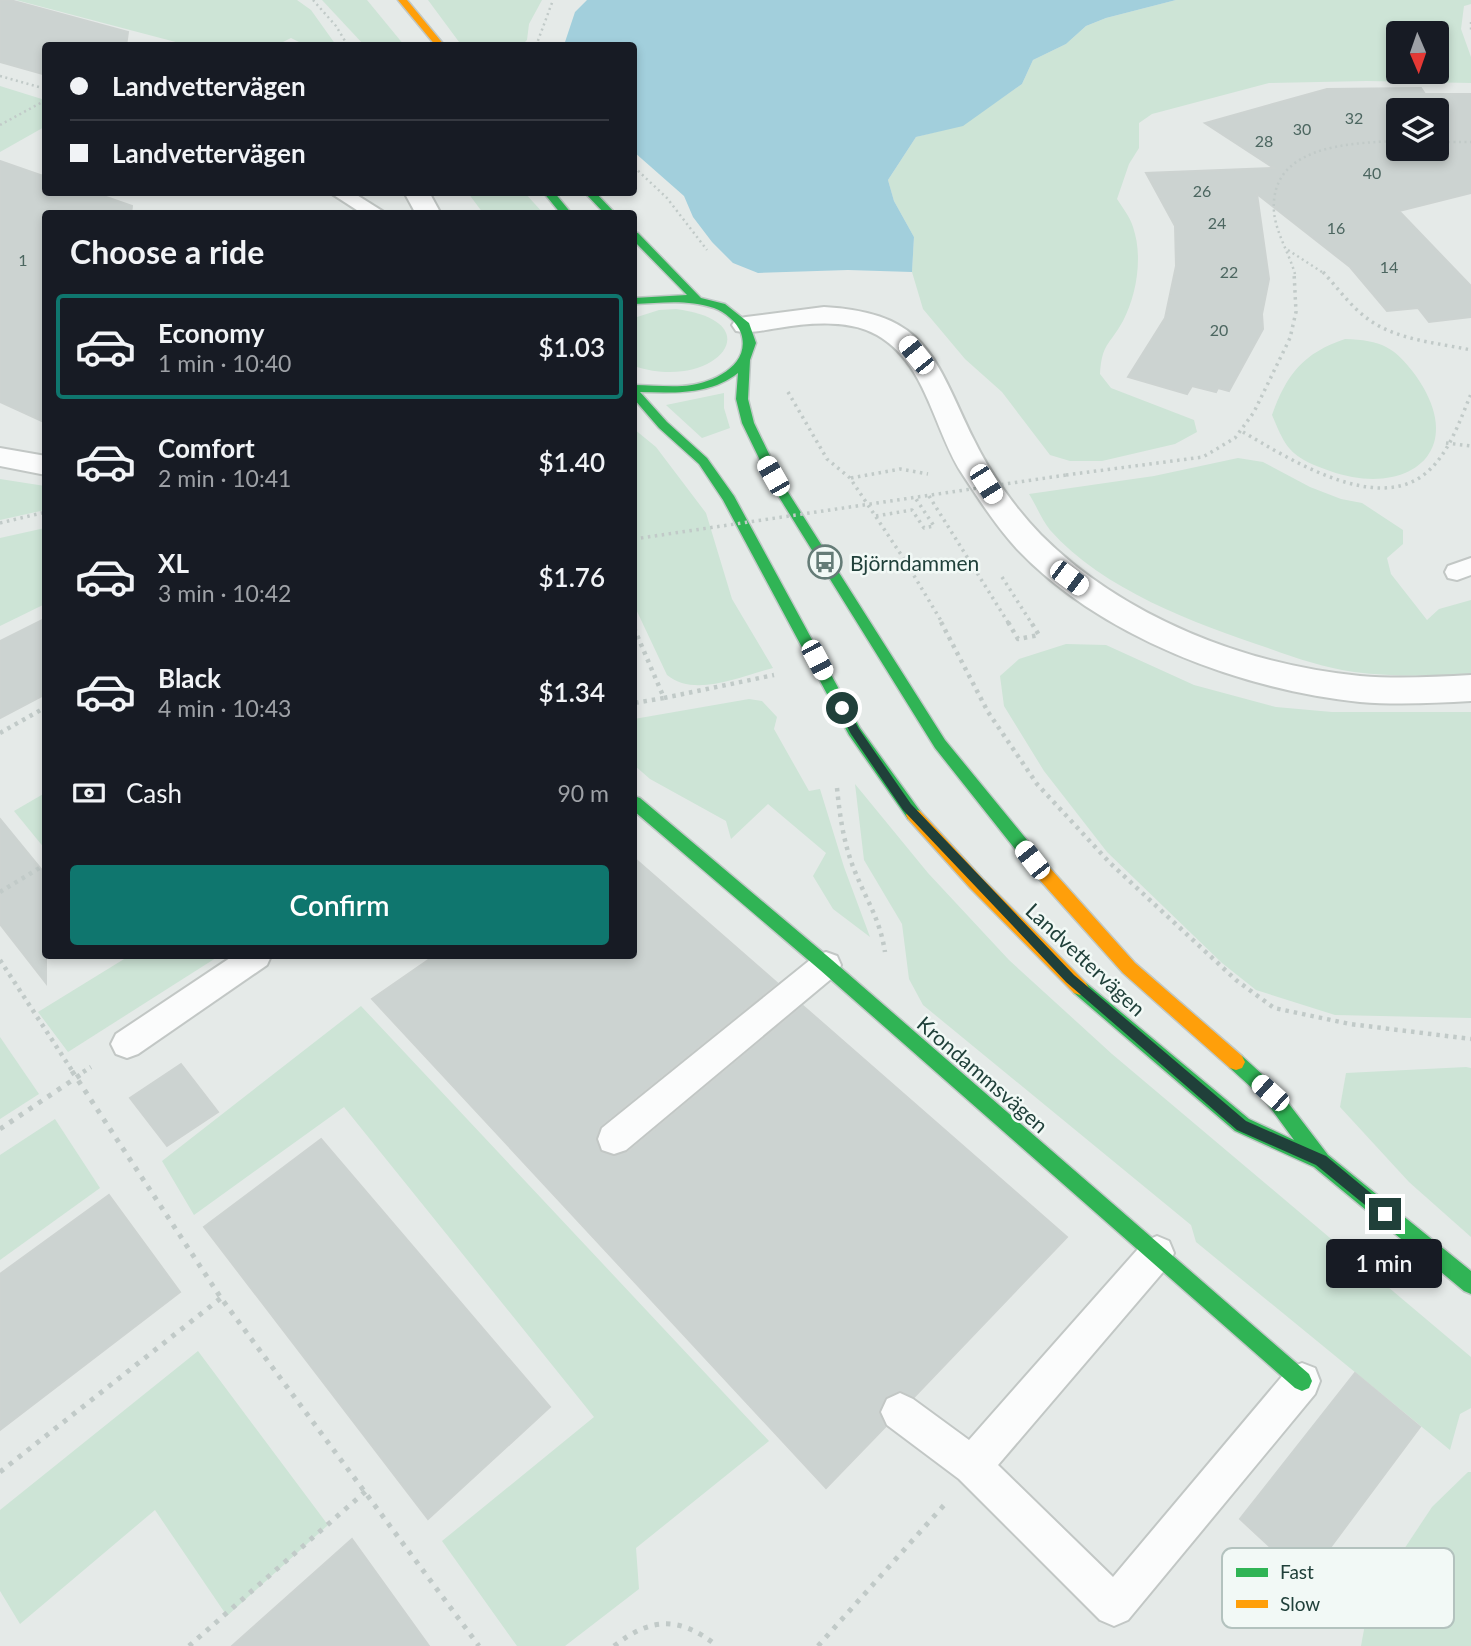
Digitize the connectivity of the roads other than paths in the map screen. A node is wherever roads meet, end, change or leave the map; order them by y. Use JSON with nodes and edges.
{"nodes":[{"id":1,"x":402,"y":0,"type":"edge"},
{"id":2,"x":438,"y":42,"type":"edge"},
{"id":3,"x":345,"y":196,"type":"edge"},
{"id":4,"x":551,"y":196,"type":"edge"},
{"id":5,"x":593,"y":196,"type":"edge"},
{"id":6,"x":371,"y":210,"type":"edge"},
{"id":7,"x":564,"y":210,"type":"edge"},
{"id":8,"x":607,"y":210,"type":"edge"},
{"id":9,"x":637,"y":238,"type":"edge"},
{"id":10,"x":696,"y":298,"type":"junction"},
{"id":11,"x":637,"y":300,"type":"edge"},
{"id":12,"x":758,"y":323,"type":"junction"},
{"id":13,"x":745,"y":361,"type":"junction"},
{"id":14,"x":637,"y":390,"type":"edge"},
{"id":15,"x":637,"y":394,"type":"edge"},
{"id":16,"x":0,"y":457,"type":"edge"},
{"id":17,"x":42,"y":465,"type":"edge"},
{"id":18,"x":1471,"y":688,"type":"edge"},
{"id":19,"x":637,"y":805,"type":"edge"},
{"id":20,"x":252,"y":959,"type":"edge"},
{"id":21,"x":825,"y":965,"type":"junction"},
{"id":22,"x":127,"y":1044,"type":"road end"},
{"id":23,"x":614,"y":1139,"type":"dead end"},
{"id":24,"x":1321,"y":1161,"type":"junction"},
{"id":25,"x":1157,"y":1253,"type":"junction"},
{"id":26,"x":1471,"y":1284,"type":"edge"},
{"id":27,"x":1302,"y":1381,"type":"joint"},
{"id":28,"x":900,"y":1412,"type":"dead end"},
{"id":29,"x":972,"y":1466,"type":"junction"}],
"edges":[{"from":1,"to":2,"type":"street"},
{"from":3,"to":6,"type":"lane"},
{"from":4,"to":7,"type":"street"},
{"from":5,"to":8,"type":"street"},
{"from":9,"to":10,"type":"street"},
{"from":10,"to":11,"type":"street"},
{"from":10,"to":12,"type":"street"},
{"from":12,"to":13,"type":"street","name":"Landvettervägen"},
{"from":12,"to":18,"type":"street"},
{"from":13,"to":14,"type":"street"},
{"from":13,"to":24,"type":"street","name":"Landvettervägen"},
{"from":15,"to":24,"type":"street","name":"Landvettervägen"},
{"from":16,"to":17,"type":"street"},
{"from":19,"to":21,"type":"street","name":"Krondammsvägen"},
{"from":20,"to":22,"type":"lane"},
{"from":21,"to":23,"type":"lane"},
{"from":21,"to":25,"type":"street","name":"Krondammsvägen"},
{"from":24,"to":26,"type":"street","name":"Landvettervägen"},
{"from":25,"to":27,"type":"street","name":"Krondammsvägen"},
{"from":25,"to":29,"type":"lane"},
{"from":27,"to":29,"type":"lane"},
{"from":28,"to":29,"type":"lane"}]}
